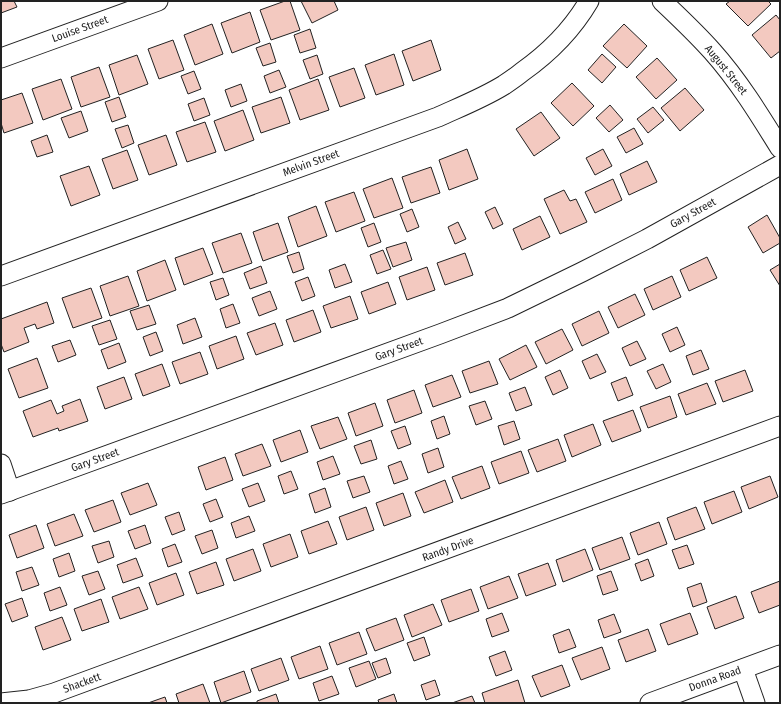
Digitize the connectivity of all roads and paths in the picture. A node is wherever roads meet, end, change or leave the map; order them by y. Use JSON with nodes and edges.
{"nodes":[{"id":1,"x":158,"y":1,"type":"edge"},
{"id":2,"x":589,"y":1,"type":"edge"},
{"id":3,"x":662,"y":1,"type":"edge"},
{"id":4,"x":1,"y":58,"type":"edge"},
{"id":5,"x":780,"y":148,"type":"edge"},
{"id":6,"x":780,"y":165,"type":"edge"},
{"id":7,"x":1,"y":276,"type":"edge"},
{"id":8,"x":780,"y":426,"type":"edge"},
{"id":9,"x":1,"y":464,"type":"edge"},
{"id":10,"x":6,"y":493,"type":"edge"},
{"id":11,"x":780,"y":655,"type":"edge"},
{"id":12,"x":743,"y":669,"type":"junction"},
{"id":13,"x":115,"y":671,"type":"joint"},
{"id":14,"x":1,"y":703,"type":"edge"},
{"id":15,"x":650,"y":703,"type":"edge"},
{"id":16,"x":755,"y":703,"type":"edge"}],
"edges":[{"from":1,"to":4,"type":"street","name":"Louise Street"},
{"from":2,"to":7,"type":"street","name":"Melvin Street"},
{"from":3,"to":5,"type":"street","name":"August Street"},
{"from":6,"to":10,"type":"street","name":"Gary Street"},
{"from":8,"to":13,"type":"street","name":"Randy Drive"},
{"from":9,"to":10,"type":"street"},
{"from":11,"to":12,"type":"street","name":"Donna Road"},
{"from":12,"to":15,"type":"street","name":"Donna Road"},
{"from":12,"to":16,"type":"street"},
{"from":13,"to":14,"type":"street","name":"Shackett"}]}
